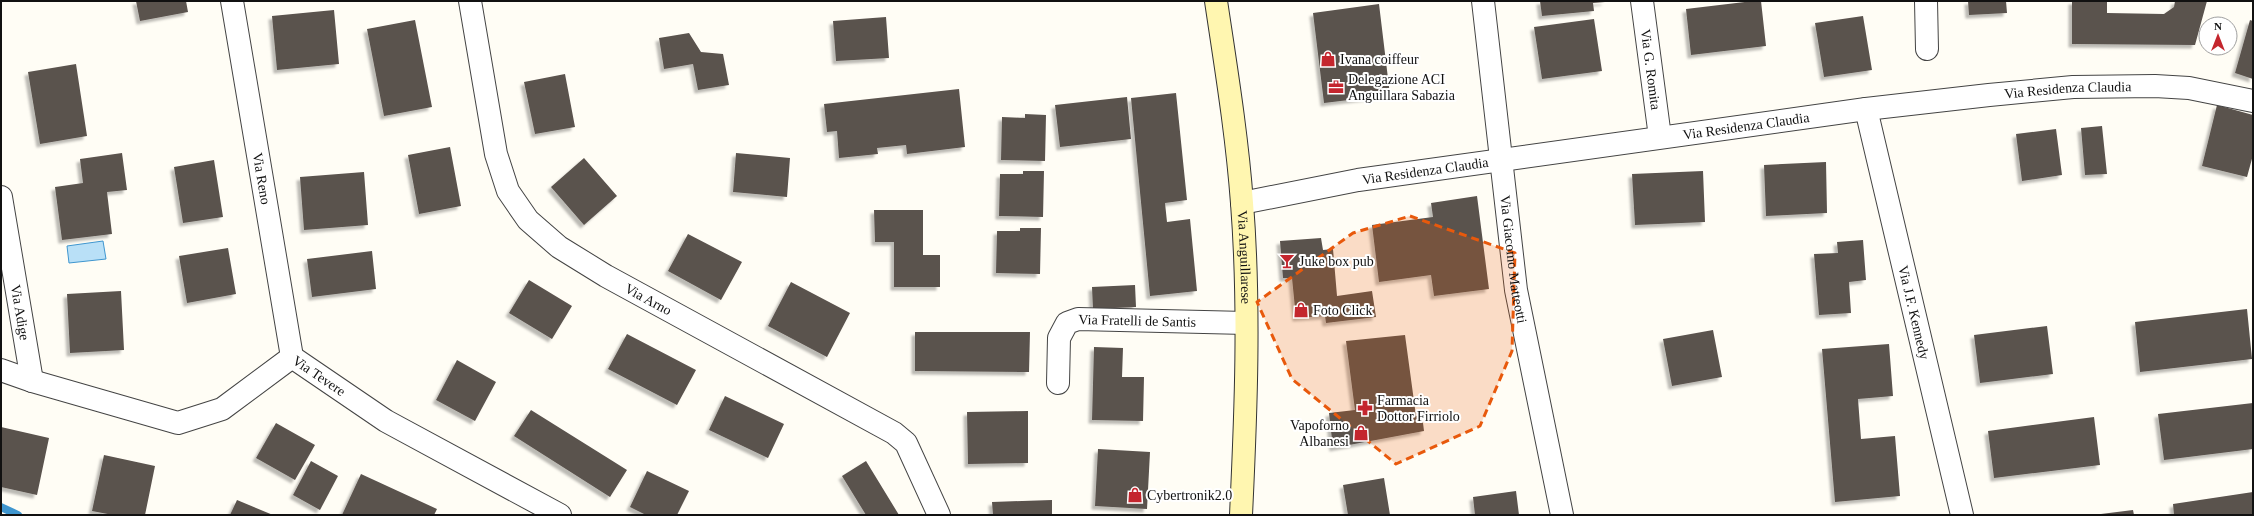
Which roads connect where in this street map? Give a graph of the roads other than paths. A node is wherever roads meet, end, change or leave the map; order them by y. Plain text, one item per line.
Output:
1 (232, 1) edge
2 (470, 1) edge
3 (1216, 1) edge
4 (1483, 1) edge
5 (1642, 1) edge
6 (1926, 1) edge
7 (1927, 49) dead end
8 (2253, 100) edge
9 (1866, 109) junction
10 (1660, 137) junction
11 (1502, 159) junction
12 (1, 196) edge
13 (1242, 203) junction
14 (1246, 322) junction
15 (292, 357) junction
16 (1, 370) edge
17 (32, 381) junction
18 (1058, 383) dead end
19 (560, 515) edge
20 (939, 515) edge
21 (1241, 515) edge
22 (1562, 515) edge
23 (1962, 515) edge

1 - 15 street, Via Reno
2 - 20 street, Via Arno
3 - 13 main road, Via Anguillarese
4 - 11 street, Via Giacomo Matteotti
5 - 10 street, Via G. Romita
6 - 7 street
8 - 9 street, Via Residenza Claudia
9 - 10 street, Via Residenza Claudia
9 - 23 street, Via J.F. Kennedy
10 - 11 street, Via Residenza Claudia
11 - 13 street, Via Residenza Claudia
11 - 22 street, Via Giacomo Matteotti
12 - 17 street, Via Adige
13 - 14 main road, Via Anguillarese
14 - 18 street, Via Fratelli de Santis
14 - 21 main road, Via Anguillarese
15 - 17 street, Via Tevere
15 - 19 street, Via Tevere
16 - 17 street, Via Tevere

